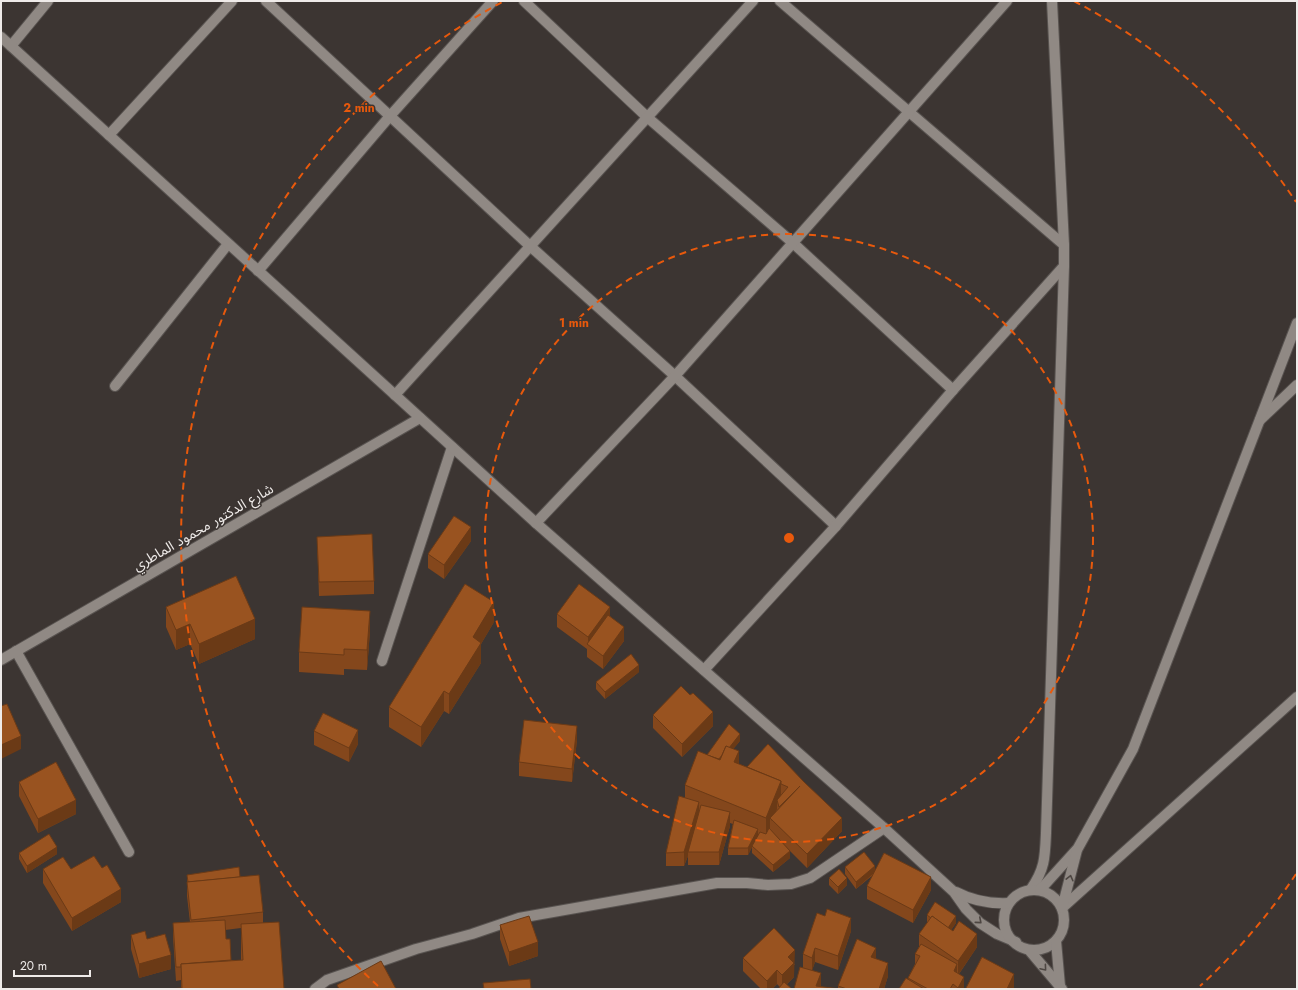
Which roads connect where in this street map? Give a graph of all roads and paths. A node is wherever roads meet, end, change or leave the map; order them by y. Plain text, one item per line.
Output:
1 (48, 1) edge
2 (232, 1) edge
3 (266, 1) edge
4 (493, 1) edge
5 (524, 1) edge
6 (753, 1) edge
7 (780, 1) edge
8 (1008, 1) edge
9 (1052, 1) edge
10 (1, 37) edge
11 (11, 46) junction
12 (910, 112) junction
13 (390, 116) junction
14 (646, 117) junction
15 (109, 135) junction
16 (228, 244) junction
17 (793, 244) junction
18 (1064, 245) junction
19 (530, 246) junction
20 (1064, 266) junction
21 (258, 271) junction
22 (1297, 323) edge
23 (675, 376) junction
24 (1297, 385) edge
25 (115, 386) dead end
26 (953, 390) junction
27 (395, 395) junction
28 (420, 418) junction
29 (1260, 420) junction
30 (452, 447) junction
31 (536, 523) junction
32 (836, 526) junction
33 (16, 651) junction
34 (1, 660) edge
35 (382, 661) dead end
36 (704, 670) junction
37 (1297, 696) edge
38 (884, 828) junction
39 (1078, 848) junction
40 (129, 852) dead end
41 (1035, 890) junction
42 (954, 892) junction
43 (1009, 903) junction
44 (1062, 908) junction
45 (1056, 941) junction
46 (1016, 942) junction
47 (1029, 950) junction
48 (1061, 987) edge
49 (316, 989) edge

1 - 11 street
2 - 15 street
3 - 13 street
4 - 13 street
5 - 14 street
6 - 14 street
7 - 12 street
8 - 12 street
9 - 18 street
10 - 11 street
11 - 15 street
12 - 17 street
12 - 18 street
13 - 19 street
13 - 21 street
14 - 17 street
14 - 19 street
15 - 16 street
16 - 21 street
16 - 25 street
17 - 23 street
17 - 26 street
18 - 20 street
19 - 23 street
19 - 27 street
20 - 26 street
20 - 41 street
21 - 27 street
22 - 29 street
23 - 31 street
23 - 32 street
24 - 29 street
26 - 32 street
27 - 28 street
28 - 30 street
28 - 33 street, شارع الدكتور محمود الماطري
29 - 39 street
30 - 31 street
30 - 35 street
31 - 36 street
32 - 36 street
33 - 34 street, شارع الدكتور محمود الماطري
33 - 40 street
36 - 38 street
37 - 44 street
38 - 42 street
38 - 49 street
39 - 41 street
44 -> 39 street
41 - 43 street
41 - 44 street
42 - 43 street
42 -> 46 street
43 - 46 street
44 - 45 street
45 - 47 street
45 - 48 street
46 - 47 street
47 -> 48 street

